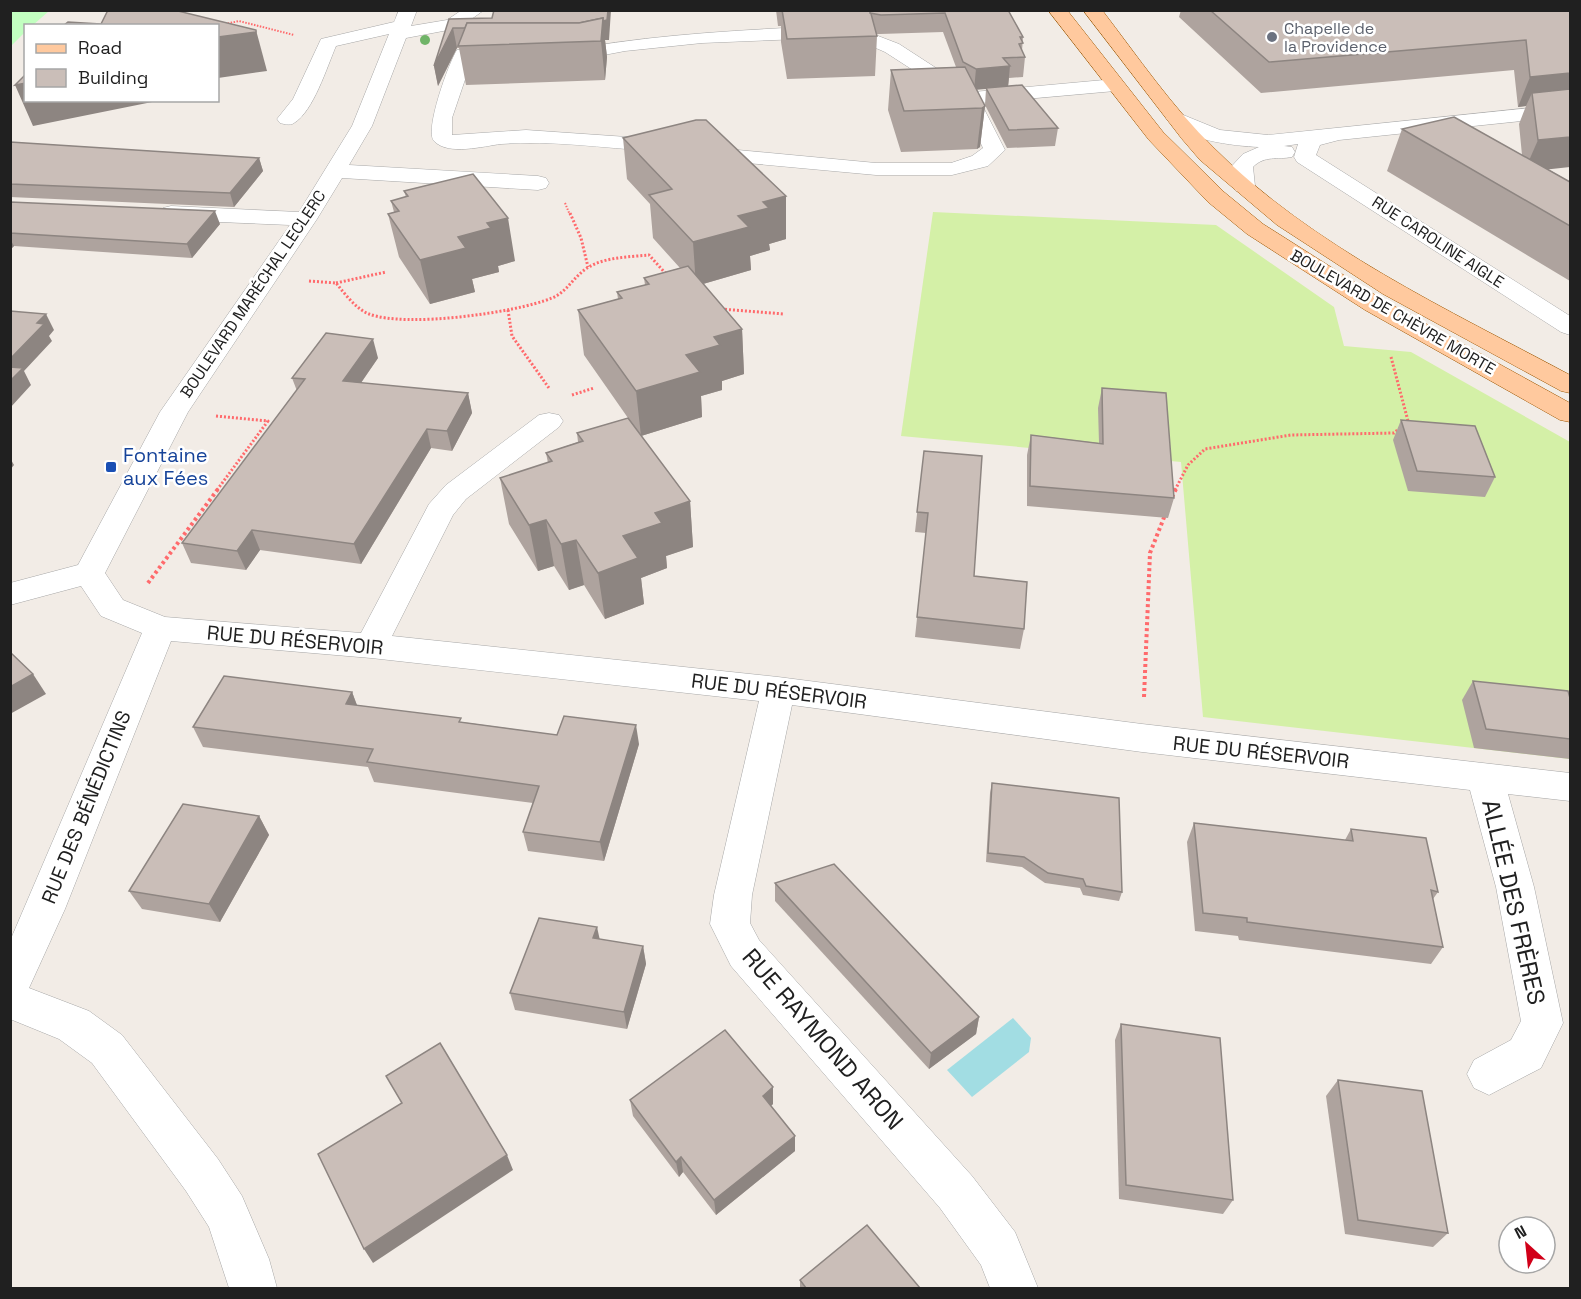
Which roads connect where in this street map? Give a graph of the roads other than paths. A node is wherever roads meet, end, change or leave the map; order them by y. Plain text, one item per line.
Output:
1 (475, 10) edge
2 (1057, 10) edge
3 (1092, 10) edge
4 (403, 23) edge
5 (524, 53) edge
6 (547, 53) edge
7 (1115, 85) junction
8 (969, 98) junction
9 (1570, 110) edge
10 (1176, 118) junction
11 (287, 119) dead end
12 (1335, 135) junction
13 (1305, 157) junction
14 (335, 171) junction
15 (538, 183) road end
16 (1244, 186) junction
17 (144, 212) edge
18 (306, 219) junction
19 (1570, 327) edge
20 (1570, 385) edge
21 (1570, 414) edge
22 (549, 421) road end
23 (89, 573) junction
24 (10, 594) edge
25 (161, 628) junction
26 (371, 646) junction
27 (778, 690) junction
28 (1485, 777) junction
29 (1570, 787) edge
30 (10, 986) edge
31 (10, 1000) edge
32 (1489, 1074) dead end
33 (253, 1288) edge
34 (1014, 1288) edge

1 - 4 street
2 - 7 main road, BOULEVARD DE CHÈVRE MORTE
3 - 10 main road, BOULEVARD DE CHÈVRE MORTE
4 - 11 street
4 - 14 street, BOULEVARD MARÉCHAL LECLERC
5 - 8 street
6 - 8 street
7 - 8 street
7 - 21 main road, BOULEVARD DE CHÈVRE MORTE
9 - 12 street
10 - 12 street
10 - 16 main road, BOULEVARD DE CHÈVRE MORTE
12 - 13 street
13 - 16 street, RUE CAROLINE AIGLE
13 - 19 street, RUE CAROLINE AIGLE
14 - 15 street
14 - 18 street, BOULEVARD MARÉCHAL LECLERC
16 - 20 main road, BOULEVARD DE CHÈVRE MORTE
17 - 18 street
18 - 23 street, BOULEVARD MARÉCHAL LECLERC
22 - 26 street
23 - 24 street
23 - 25 street, RUE DU RÉSERVOIR
25 - 26 street, RUE DU RÉSERVOIR
25 - 30 street, RUE DES BÉNÉDICTINS
26 - 27 street, RUE DU RÉSERVOIR
27 - 28 street, RUE DU RÉSERVOIR
27 - 34 street, RUE RAYMOND ARON
28 - 29 street, RUE DU RÉSERVOIR
28 - 32 street, ALLÉE DES FRÈRES
31 - 33 street

